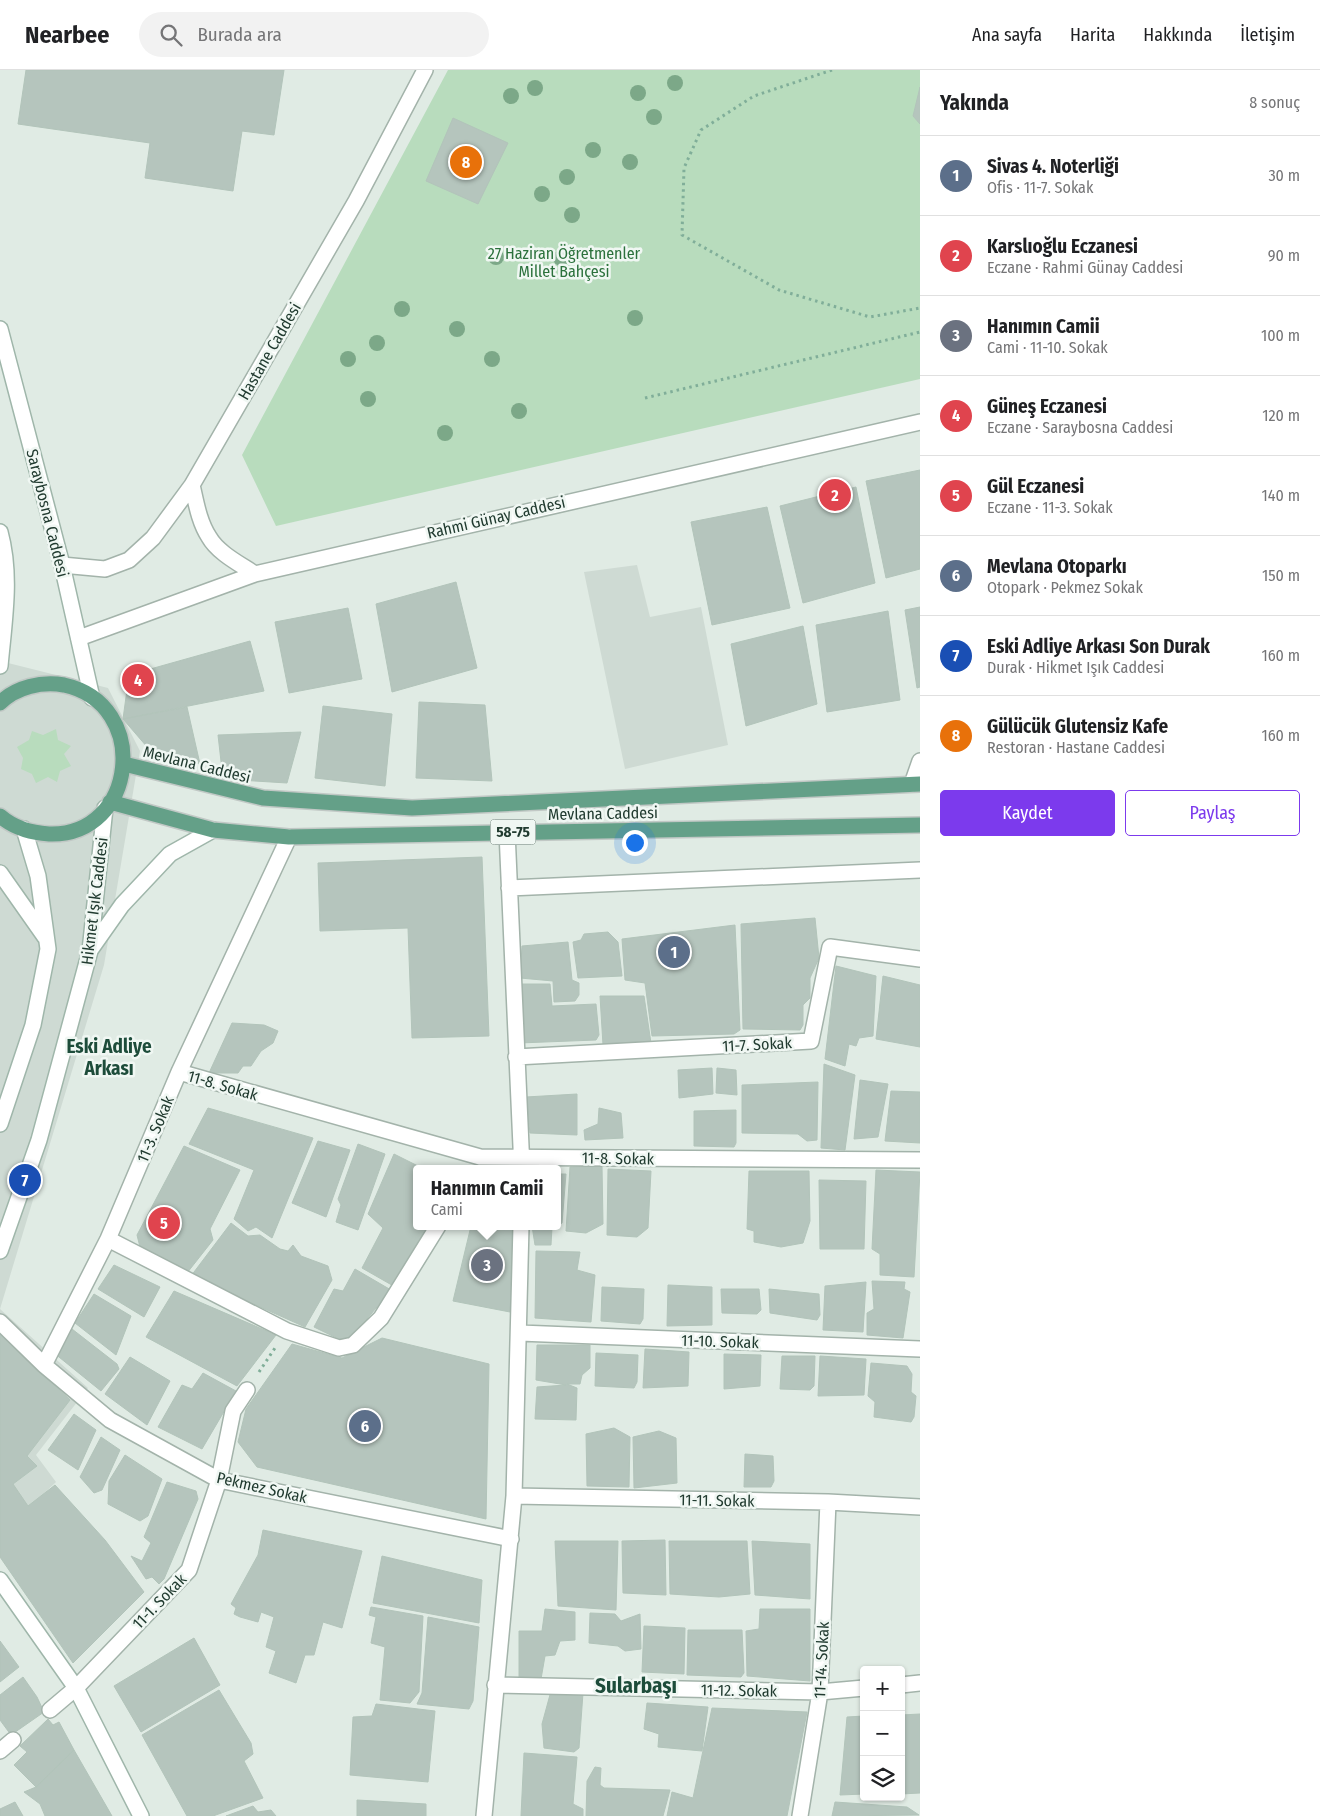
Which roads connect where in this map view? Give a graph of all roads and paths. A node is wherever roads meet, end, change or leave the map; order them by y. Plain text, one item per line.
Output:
1 (425, 70) edge
2 (832, 70) edge
3 (920, 308) edge
4 (0, 328) edge
5 (920, 332) edge
6 (645, 398) dead end
7 (920, 422) edge
8 (192, 485) junction
9 (0, 532) edge
10 (62, 565) junction
11 (255, 574) junction
12 (79, 638) junction
13 (0, 666) edge
14 (92, 698) junction
15 (0, 703) edge
16 (920, 760) edge
17 (124, 764) junction
18 (916, 784) edge
19 (108, 805) junction
20 (0, 816) edge
21 (920, 825) edge
22 (24, 830) junction
23 (213, 830) junction
24 (507, 832) junction
25 (289, 837) junction
26 (920, 870) edge
27 (0, 873) edge
28 (509, 888) junction
29 (46, 939) junction
30 (90, 951) junction
31 (920, 959) edge
32 (516, 1057) junction
33 (179, 1072) junction
34 (0, 1124) edge
35 (920, 1160) edge
36 (477, 1163) edge
37 (522, 1163) edge
38 (436, 1230) edge
39 (521, 1230) edge
40 (108, 1239) junction
41 (0, 1251) edge
42 (0, 1322) edge
43 (287, 1331) junction
44 (520, 1333) junction
45 (920, 1349) edge
46 (44, 1365) junction
47 (247, 1390) joint
48 (219, 1480) junction
49 (514, 1496) junction
50 (828, 1502) junction
51 (920, 1507) edge
52 (511, 1539) junction
53 (0, 1580) edge
54 (920, 1683) edge
55 (495, 1685) junction
56 (905, 1685) edge
57 (76, 1688) junction
58 (860, 1688) edge
59 (820, 1692) junction
60 (50, 1710) dead end
61 (13, 1740) dead end
62 (0, 1751) edge
63 (141, 1816) edge
64 (484, 1816) edge
65 (800, 1816) edge

1 - 8 street, Hastane Caddesi
2 - 3 path
4 - 10 street, Saraybosna Caddesi
5 - 6 path
7 - 11 street, Rahmi Günay Caddesi
8 - 10 street, Hastane Caddesi
8 - 11 street
9 - 13 street
10 - 12 street, Saraybosna Caddesi
11 - 12 street, Rahmi Günay Caddesi
12 - 14 street, Saraybosna Caddesi
14 - 15 main road
14 - 17 main road
16 - 18 street
17 - 18 main road, Mevlana Caddesi / 58-75
17 - 19 main road
19 - 22 main road
19 - 23 main road, Mevlana Caddesi / 58-75
19 - 30 street, Hikmet Işık Caddesi
20 - 22 main road
21 - 24 main road, Mevlana Caddesi / 58-75
22 - 29 street
23 - 25 main road, Mevlana Caddesi / 58-75
23 - 30 street
24 - 25 main road, Mevlana Caddesi / 58-75
24 - 28 street
25 - 33 street, 11-3. Sokak
26 - 28 street
27 - 29 street
28 - 32 street
29 - 34 street
30 - 41 street, Hikmet Işık Caddesi
31 - 32 street, 11-7. Sokak
32 - 37 street
33 - 36 street, 11-8. Sokak
33 - 40 street, 11-3. Sokak
35 - 37 street, 11-8. Sokak
36 - 37 street, 11-8. Sokak
38 - 43 street
39 - 44 street
40 - 43 street
40 - 46 street, 11-3. Sokak
42 - 46 street, Pekmez Sokak
43 - 47 path
44 - 45 street, 11-10. Sokak
44 - 49 street
46 - 48 street, Pekmez Sokak
47 - 48 street, 11-1. Sokak
48 - 52 street, Pekmez Sokak
48 - 57 street, 11-1. Sokak
49 - 50 street, 11-11. Sokak
49 - 52 street
50 - 51 street, 11-11. Sokak
50 - 59 street, 11-14. Sokak
52 - 55 street
53 - 57 street
54 - 56 street
55 - 59 street, 11-12. Sokak
55 - 64 street
57 - 60 street, 11-1. Sokak
57 - 63 street
58 - 59 street, 11-12. Sokak
59 - 65 street, 11-14. Sokak
61 - 62 street

